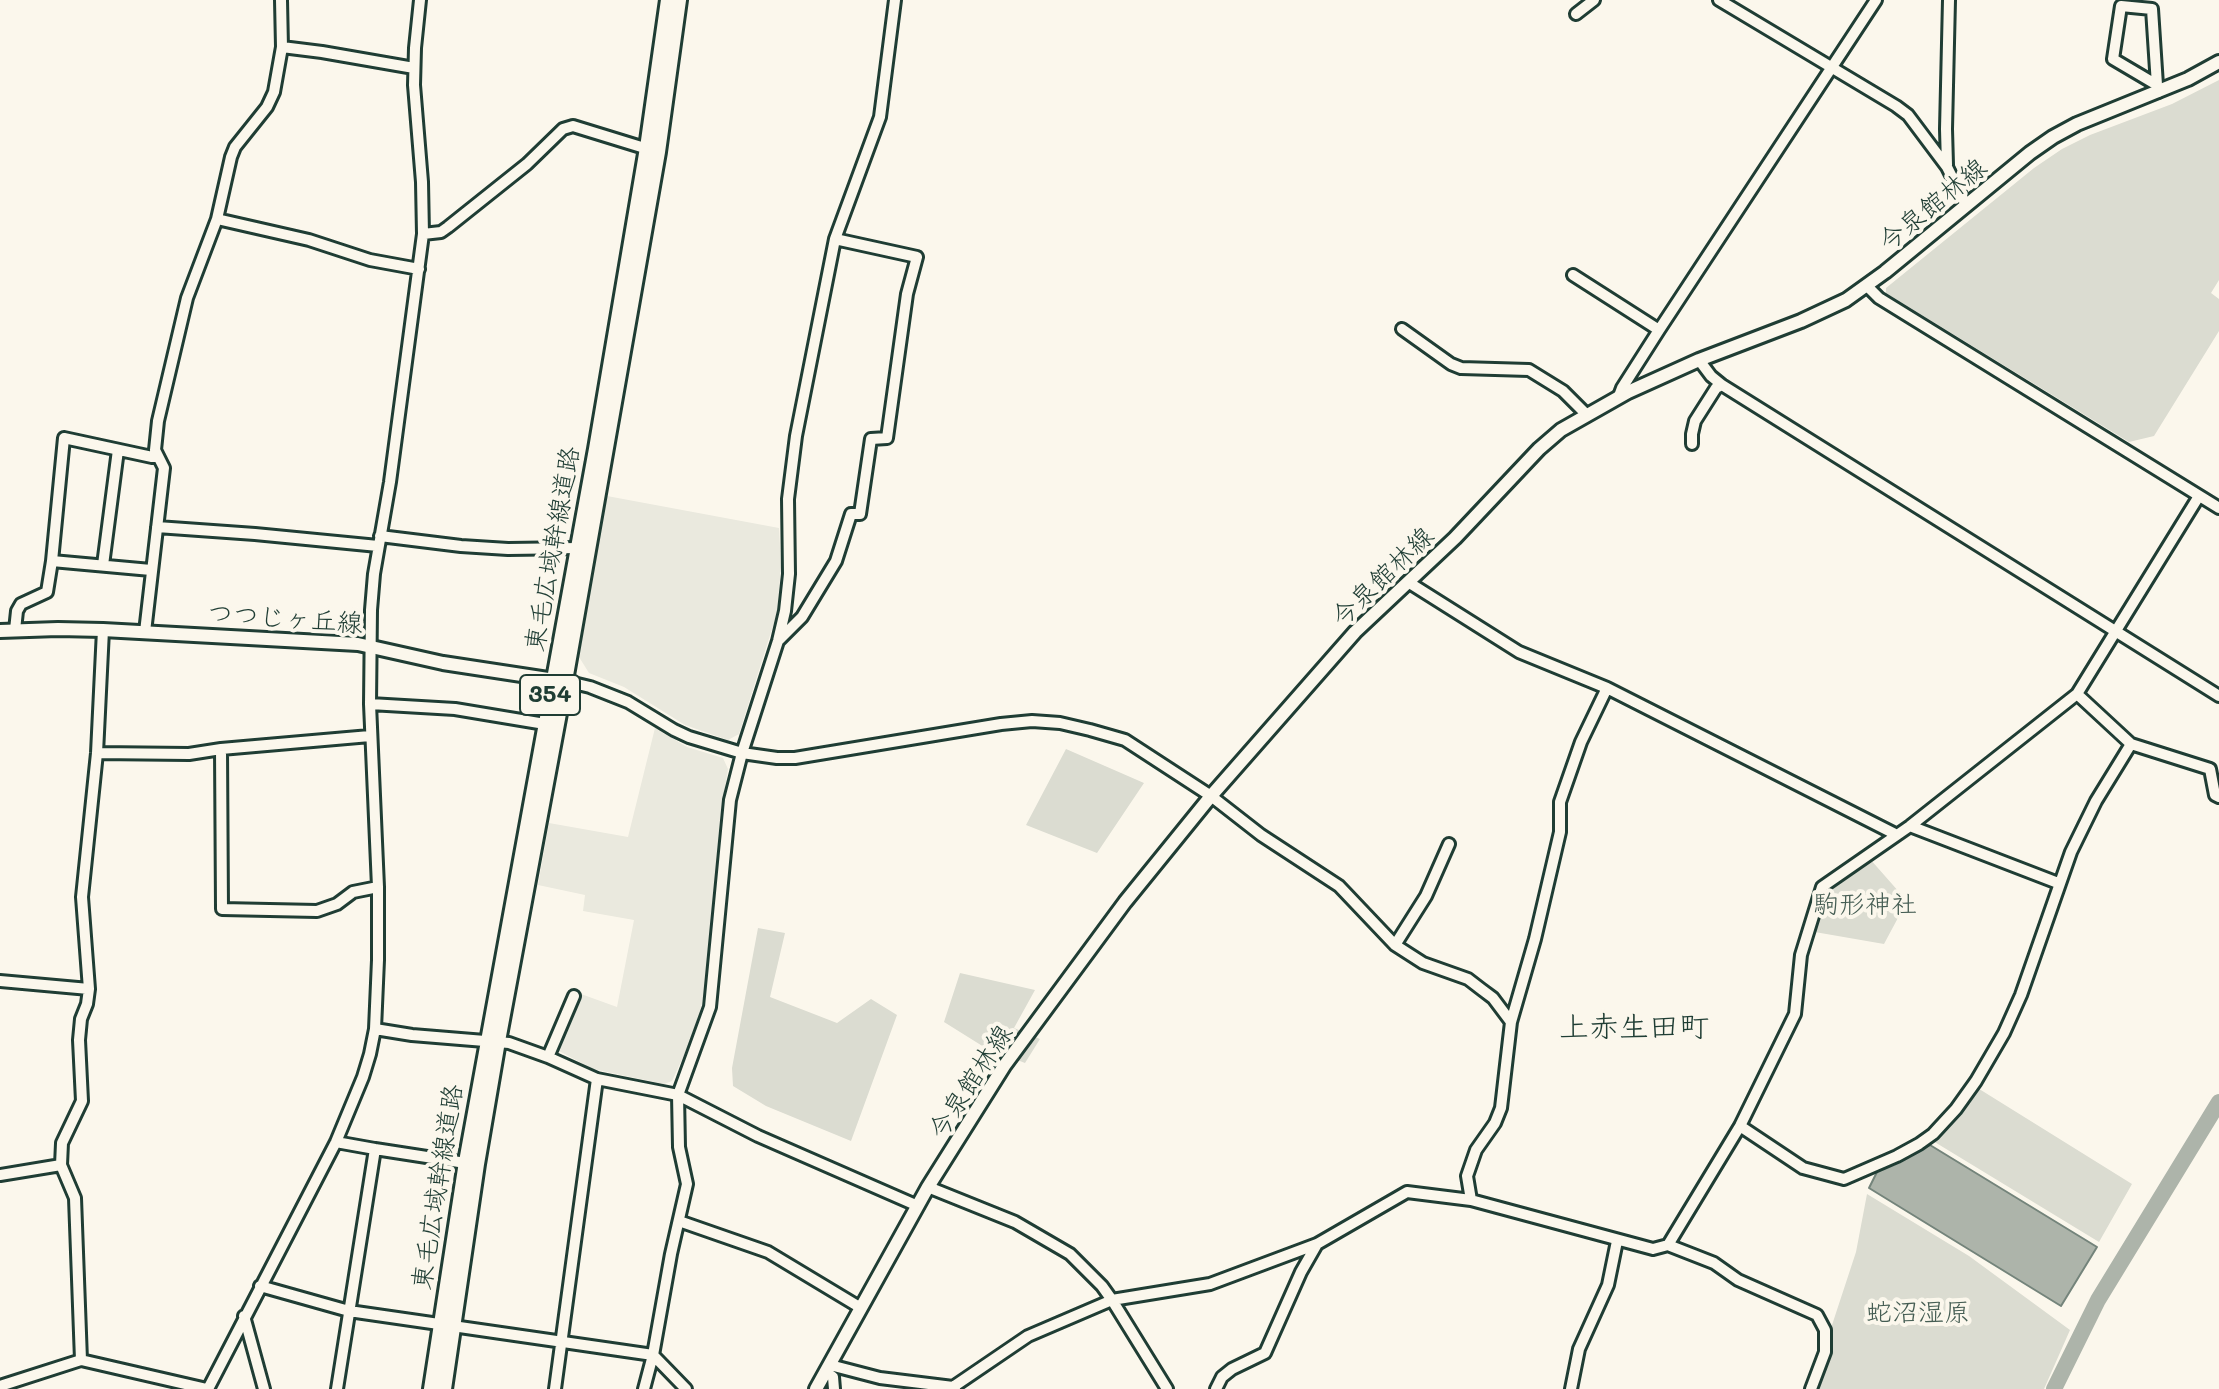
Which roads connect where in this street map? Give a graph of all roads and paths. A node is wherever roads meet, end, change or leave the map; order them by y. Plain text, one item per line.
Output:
1 (281, 0) edge
2 (420, 0) edge
3 (668, 0) edge
4 (679, 0) edge
5 (895, 0) edge
6 (1594, 0) edge
7 (1719, 0) edge
8 (1876, 0) edge
9 (1949, 0) edge
10 (1576, 14) dead end
11 (282, 47) junction
12 (2219, 62) edge
13 (1830, 67) junction
14 (414, 68) junction
15 (2157, 88) junction
16 (653, 150) junction
17 (1947, 167) junction
18 (1966, 205) junction
19 (217, 219) junction
20 (423, 234) junction
21 (835, 239) junction
22 (419, 269) junction
23 (1573, 275) dead end
24 (1867, 286) junction
25 (1402, 329) dead end
26 (1659, 330) junction
27 (1699, 360) junction
28 (1722, 385) junction
29 (1619, 396) junction
30 (1586, 414) junction
31 (1692, 444) dead end
32 (118, 450) junction
33 (157, 457) junction
34 (2199, 496) junction
35 (2219, 508) edge
36 (157, 527) junction
37 (379, 541) junction
38 (578, 548) junction
39 (52, 561) junction
40 (103, 565) junction
41 (151, 570) junction
42 (1408, 582) junction
43 (15, 630) junction
44 (103, 630) junction
45 (0, 631) edge
46 (2115, 631) junction
47 (145, 632) junction
48 (778, 641) junction
49 (370, 645) junction
50 (559, 680) junction
51 (1607, 688) junction
52 (2077, 694) junction
53 (2219, 696) edge
54 (370, 704) junction
55 (545, 724) junction
56 (370, 736) junction
57 (2131, 744) junction
58 (221, 749) junction
59 (97, 753) junction
60 (742, 753) junction
61 (1211, 796) junction
62 (2219, 797) edge
63 (1910, 826) junction
64 (1897, 835) junction
65 (1449, 844) dead end
66 (2058, 883) junction
67 (378, 887) junction
68 (1395, 945) junction
69 (0, 981) edge
70 (89, 989) junction
71 (574, 996) dead end
72 (1511, 1022) junction
73 (375, 1029) junction
74 (493, 1042) junction
75 (548, 1057) junction
76 (597, 1079) junction
77 (678, 1095) junction
78 (1740, 1126) junction
79 (336, 1142) junction
80 (375, 1149) junction
81 (471, 1163) junction
82 (61, 1165) junction
83 (0, 1175) edge
84 (928, 1187) junction
85 (1471, 1200) junction
86 (918, 1206) junction
87 (679, 1221) junction
88 (1617, 1241) junction
89 (1317, 1244) junction
90 (1668, 1245) junction
91 (260, 1286) junction
92 (1112, 1300) junction
93 (861, 1308) junction
94 (349, 1311) junction
95 (244, 1316) junction
96 (447, 1325) junction
97 (562, 1341) junction
98 (653, 1355) junction
99 (81, 1360) junction
100 (828, 1369) junction
101 (878, 1384) edge
102 (0, 1386) edge
103 (954, 1388) edge
104 (207, 1389) edge
105 (264, 1389) edge
106 (337, 1389) edge
107 (431, 1389) edge
108 (444, 1389) edge
109 (555, 1389) edge
110 (644, 1389) edge
111 (686, 1389) edge
112 (816, 1389) edge
113 (834, 1389) edge
114 (1167, 1389) edge
115 (1216, 1389) edge
116 (1571, 1389) edge
117 (1811, 1389) edge

1 - 11 street
2 - 14 street
3 - 16 highway, 東毛広域幹線道路 / 354
4 - 16 highway, 東毛広域幹線道路 / 354
5 - 21 street
6 - 10 street
7 - 13 street
8 - 13 street
9 - 17 street
11 - 14 street
11 - 19 street
12 - 15 main road, 今泉館林線
13 - 17 street
13 - 26 street
14 - 20 street
15 - 15 street
15 - 18 main road, 今泉館林線
16 - 20 street
16 - 38 highway, 東毛広域幹線道路 / 354
16 - 50 highway, 東毛広域幹線道路 / 354
17 - 18 street
18 - 24 main road, 今泉館林線
19 - 22 street
19 - 33 street
20 - 22 street
21 - 48 street
21 - 48 street
22 - 37 street
23 - 26 street
24 - 27 main road, 今泉館林線
24 - 34 street
25 - 30 street
26 - 29 street
27 - 28 street
27 - 29 main road, 今泉館林線
28 - 31 street
28 - 46 street
29 - 30 main road, 今泉館林線
30 - 42 main road, 今泉館林線
32 - 33 street
32 - 39 street
32 - 40 street
33 - 36 street
34 - 35 street
34 - 46 street
36 - 37 street
36 - 41 street
37 - 38 street
37 - 49 street
38 - 50 highway, 東毛広域幹線道路 / 354
39 - 40 street
39 - 43 street
40 - 41 street
41 - 47 street
42 - 51 street
42 - 61 main road, 今泉館林線
43 - 44 main road, つつじヶ丘線
43 - 45 main road, つつじヶ丘線
44 - 47 main road, つつじヶ丘線
44 - 59 street
46 - 52 street
46 - 53 street
47 - 49 main road, つつじヶ丘線
48 - 60 street
49 - 50 main road, つつじヶ丘線
49 - 54 street
50 - 55 highway, 東毛広域幹線道路 / 354
50 - 60 street
50 - 74 highway, 東毛広域幹線道路 / 354
51 - 64 street
51 - 72 street
52 - 57 street
52 - 63 street
54 - 55 street
54 - 56 street
55 - 74 highway, 東毛広域幹線道路 / 354
56 - 58 street
56 - 67 street
57 - 62 street
57 - 66 street
58 - 59 street
58 - 67 street
59 - 70 street
60 - 61 street
60 - 77 street
61 - 68 street
61 - 84 main road, 今泉館林線
63 - 64 street
63 - 66 street
64 - 78 street
65 - 68 street
66 - 78 street
67 - 73 street
68 - 72 street
69 - 70 street
70 - 82 street
71 - 75 street
72 - 85 street
73 - 74 street
73 - 79 street
74 - 75 street
74 - 81 highway, 東毛広域幹線道路 / 354
75 - 76 street
76 - 77 street
76 - 97 street
77 - 86 street
77 - 87 street
78 - 90 street
79 - 80 street
79 - 91 street
80 - 81 street
80 - 94 street
81 - 96 highway, 東毛広域幹線道路 / 354
82 - 83 street
82 - 99 street
84 - 86 main road, 今泉館林線
84 - 92 street
85 - 88 street
85 - 89 street
86 - 93 main road, 今泉館林線
87 - 93 street
87 - 98 street
88 - 90 street
88 - 116 street
89 - 92 street
89 - 115 street
90 - 117 street
91 - 94 street
91 - 95 street
92 - 103 street
92 - 114 street
93 - 100 main road, 今泉館林線
94 - 96 street
94 - 106 street
95 - 104 street
95 - 105 street
96 - 97 street
96 - 107 highway, 東毛広域幹線道路 / 354
96 - 108 highway, 東毛広域幹線道路 / 354
97 - 98 street
97 - 109 street
98 - 110 street
98 - 111 street
99 - 102 street
99 - 104 street
100 - 101 street
100 - 112 main road, 今泉館林線
100 - 113 street
101 - 103 street

